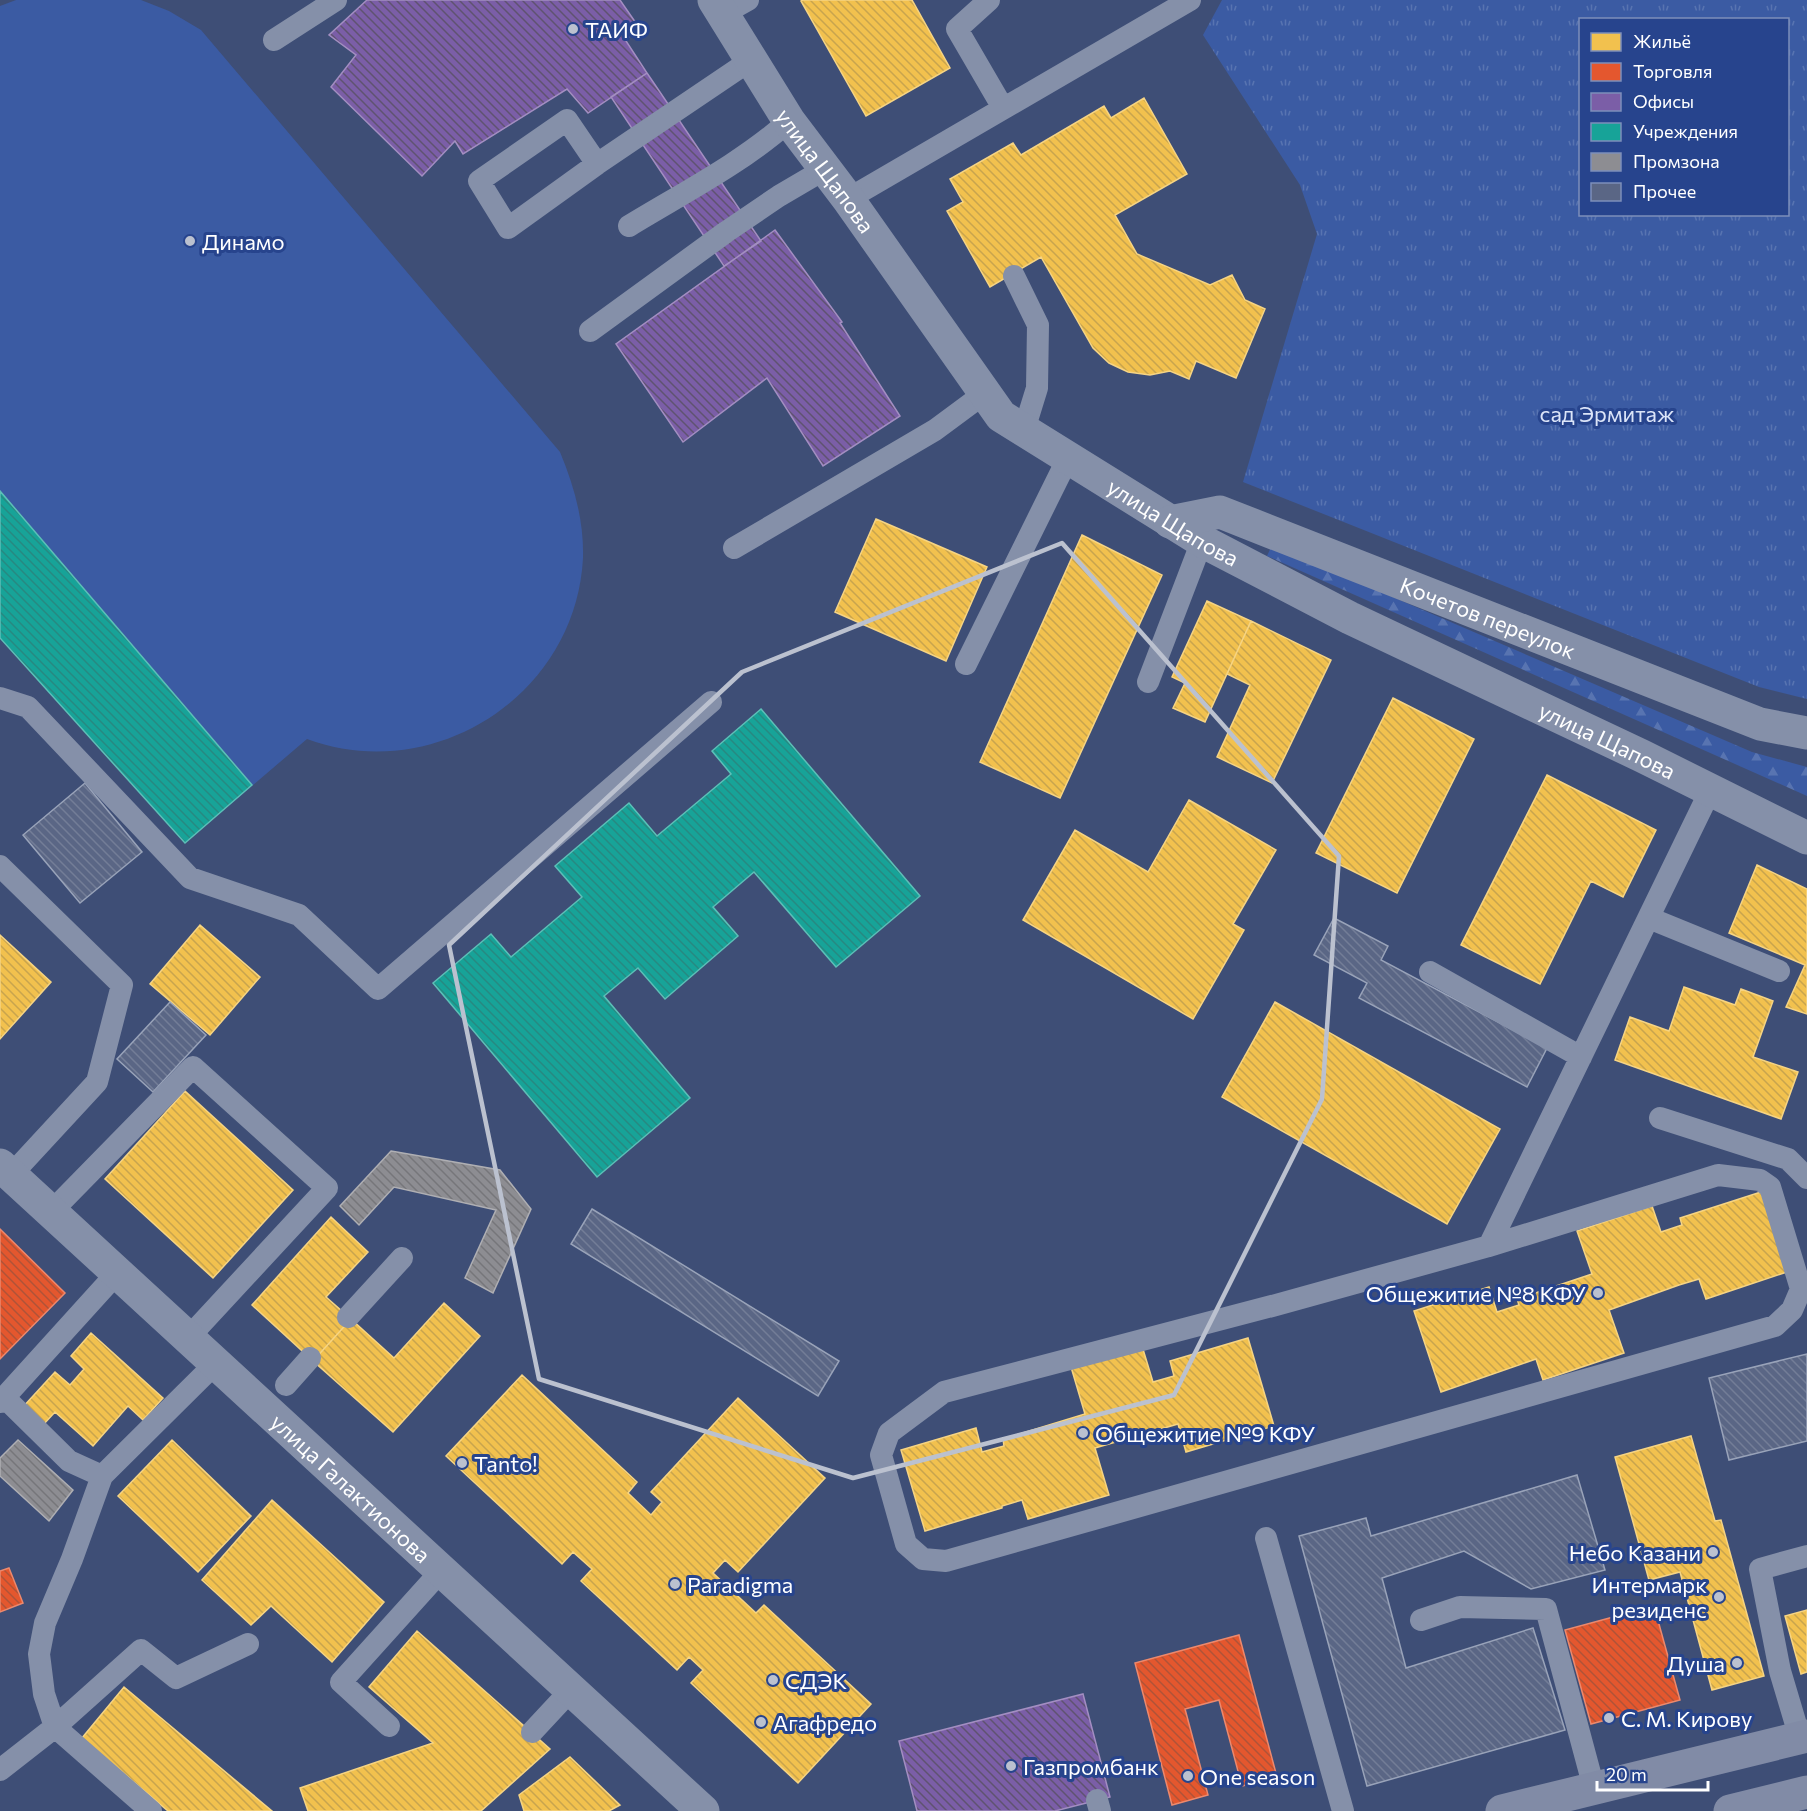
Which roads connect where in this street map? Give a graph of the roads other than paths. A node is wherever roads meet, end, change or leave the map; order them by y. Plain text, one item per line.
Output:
1 (336, 0) edge
2 (989, 0) edge
3 (1190, 0) edge
4 (728, 5) edge
5 (274, 39) dead end
6 (751, 60) junction
7 (1003, 108) junction
8 (789, 121) junction
9 (597, 164) junction
10 (825, 169) junction
11 (848, 199) junction
12 (629, 226) dead end
13 (1014, 276) dead end
14 (590, 331) dead end
15 (986, 393) junction
16 (1024, 430) junction
17 (1068, 458) junction
18 (1170, 522) junction
19 (1202, 541) junction
20 (734, 548) dead end
21 (966, 664) dead end
22 (1148, 682) dead end
23 (0, 698) edge
24 (711, 702) dead end
25 (1807, 733) edge
26 (1710, 791) junction
27 (1807, 838) edge
28 (0, 866) edge
29 (1649, 918) junction
30 (1779, 971) dead end
31 (1430, 972) dead end
32 (1581, 1057) junction
33 (1660, 1118) dead end
34 (5, 1170) edge
35 (1807, 1178) edge
36 (51, 1212) junction
37 (1489, 1246) junction
38 (402, 1258) dead end
39 (117, 1273) junction
40 (348, 1317) dead end
41 (188, 1338) junction
42 (310, 1358) dead end
43 (216, 1363) junction
44 (286, 1385) dead end
45 (2, 1399) edge
46 (102, 1476) junction
47 (1266, 1538) dead end
48 (1807, 1556) edge
49 (442, 1570) junction
50 (1421, 1620) dead end
51 (248, 1644) dead end
52 (572, 1689) junction
53 (389, 1726) dead end
54 (55, 1727) junction
55 (532, 1732) dead end
56 (1804, 1737) edge
57 (0, 1770) edge
58 (1594, 1788) junction
59 (1807, 1792) edge
60 (151, 1811) edge
61 (703, 1811) edge
62 (1344, 1811) edge
63 (1502, 1811) edge
64 (1730, 1811) edge

1 - 5 lane
2 - 7 lane
3 - 7 lane
4 - 6 street, улица Щапова
6 - 8 street, улица Щапова
6 - 9 lane
7 - 11 lane
8 - 10 street, улица Щапова
8 - 12 lane
9 - 9 lane
10 - 11 street, улица Щапова
10 - 14 lane
11 - 15 street, улица Щапова
13 - 16 lane
15 - 16 street, улица Щапова
15 - 20 lane
16 - 17 street, улица Щапова
17 - 18 street, улица Щапова
17 - 21 lane
18 - 19 street, улица Щапова
18 - 25 street, Кочетов переулок
19 - 22 lane
19 - 26 street, улица Щапова
23 - 24 lane
26 - 27 street, улица Щапова
26 - 29 lane
28 - 34 lane
29 - 30 lane
29 - 32 lane
31 - 32 lane
32 - 37 lane
33 - 35 lane
34 - 36 street, улица Галактионова
36 - 39 street, улица Галактионова
36 - 41 lane
37 - 37 lane
38 - 40 lane
39 - 41 street, улица Галактионова
39 - 45 lane
41 - 43 street, улица Галактионова
42 - 44 lane
43 - 46 lane
43 - 49 street, улица Галактионова
45 - 46 lane
46 - 54 lane
47 - 62 lane
48 - 56 lane
49 - 52 street, улица Галактионова
49 - 53 lane
50 - 58 lane
51 - 54 lane
52 - 55 lane
52 - 61 street, улица Галактионова
54 - 57 lane
54 - 60 lane
56 - 58 main road
58 - 63 main road
59 - 64 main road

